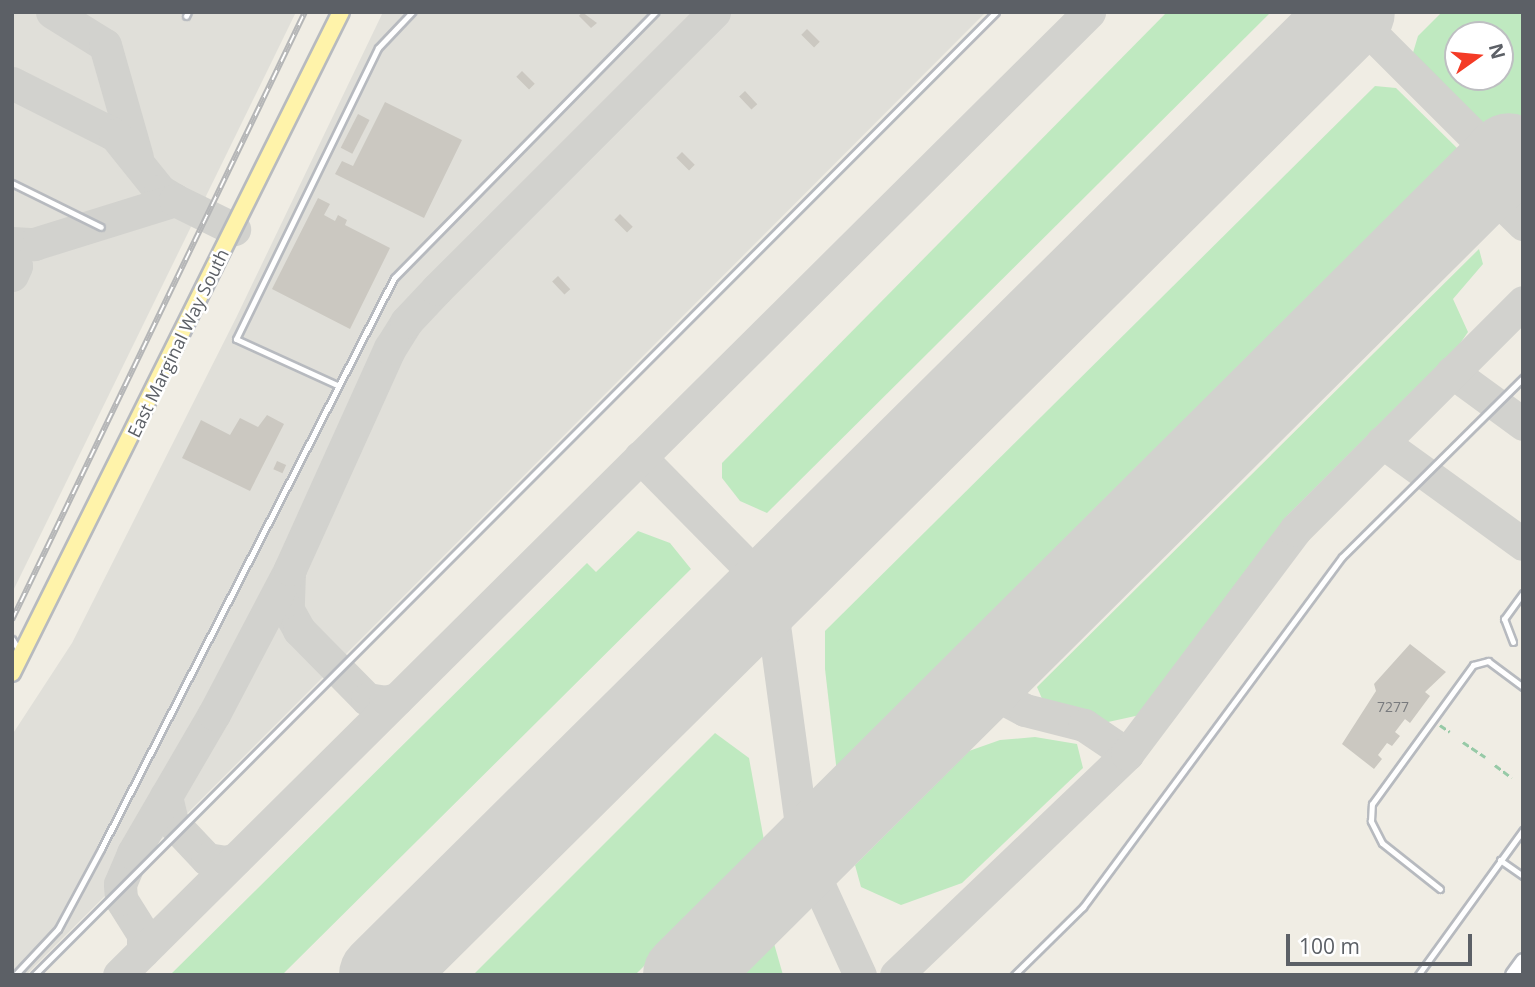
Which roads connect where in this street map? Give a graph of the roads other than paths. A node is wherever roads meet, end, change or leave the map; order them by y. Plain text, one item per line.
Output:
1 (341, 12) edge
2 (412, 12) edge
3 (655, 12) edge
4 (996, 12) edge
5 (12, 183) edge
6 (102, 227) dead end
7 (1523, 378) edge
8 (337, 385) junction
9 (1523, 593) edge
10 (12, 639) edge
11 (1513, 642) dead end
12 (17, 656) edge
13 (12, 673) edge
14 (1523, 687) edge
15 (1523, 830) edge
16 (1500, 860) junction
17 (1523, 876) edge
18 (1440, 890) dead end
19 (1523, 961) edge
20 (15, 975) edge
21 (34, 975) edge
22 (1014, 975) edge
23 (1418, 975) edge
24 (1513, 975) edge

1 - 12 main road, East Marginal Way South
2 - 8 lane
3 - 8 lane
4 - 21 lane
5 - 6 lane
7 - 22 lane
8 - 20 lane
9 - 11 lane
10 - 12 lane
12 - 13 main road, East Marginal Way South
14 - 18 lane
15 - 16 lane
16 - 17 lane
16 - 23 lane
19 - 24 main road

